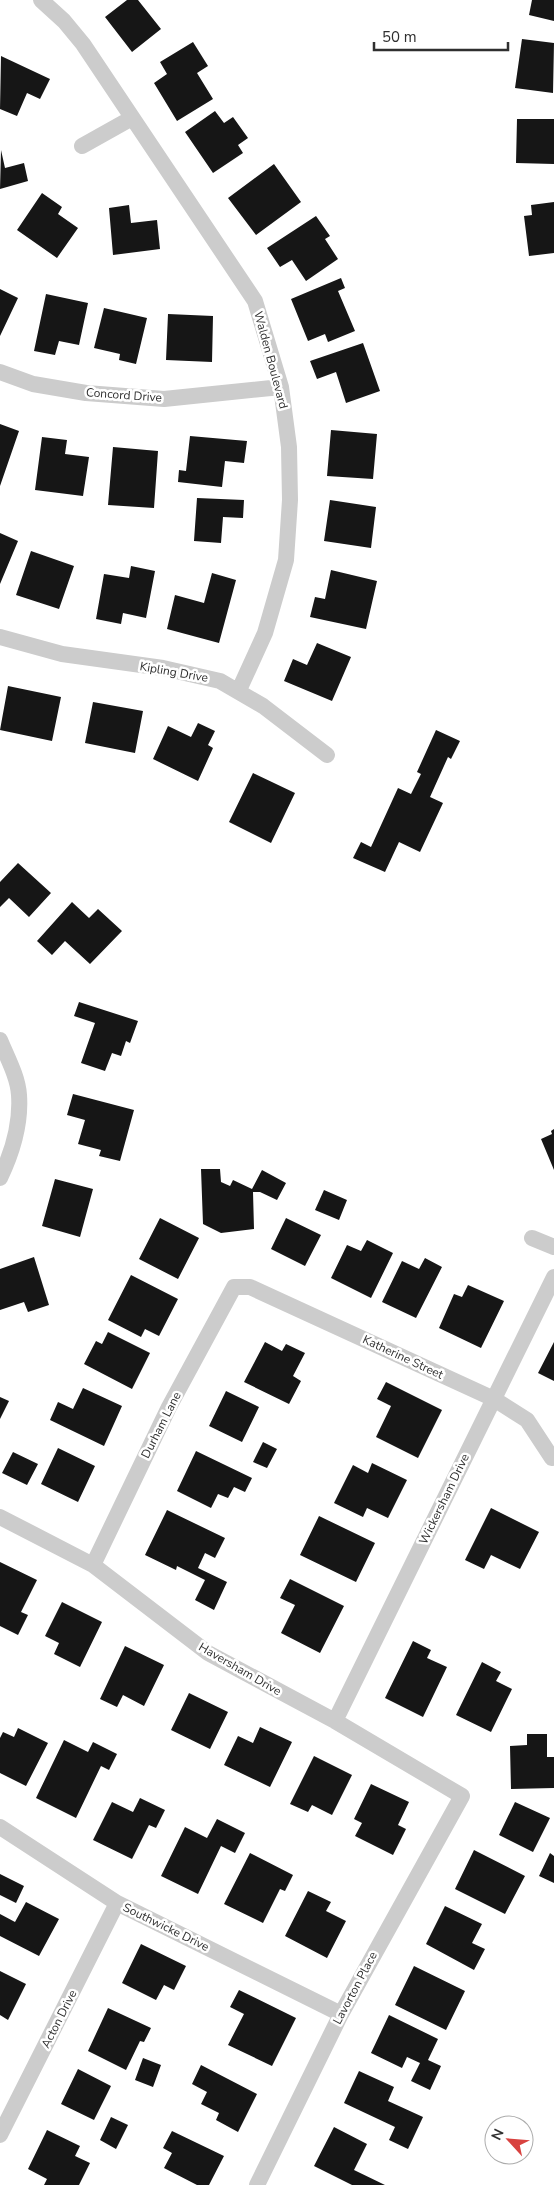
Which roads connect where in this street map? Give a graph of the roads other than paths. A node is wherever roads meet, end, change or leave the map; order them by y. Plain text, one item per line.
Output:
1 (41, 0) edge
2 (132, 118) junction
3 (82, 146) dead end
4 (0, 372) edge
5 (281, 387) junction
6 (0, 637) edge
7 (239, 690) junction
8 (327, 755) dead end
9 (0, 1040) edge
10 (0, 1178) edge
11 (532, 1238) dead end
12 (554, 1247) edge
13 (554, 1277) edge
14 (234, 1287) joint
15 (494, 1399) junction
16 (552, 1458) dead end
17 (0, 1517) edge
18 (93, 1565) junction
19 (334, 1721) junction
20 (462, 1796) joint
21 (0, 1827) edge
22 (117, 1903) junction
23 (341, 2014) junction
24 (0, 2135) edge
25 (257, 2185) edge

1 - 2 street, Walden Boulevard
2 - 3 street
2 - 5 street, Walden Boulevard
4 - 5 street, Concord Drive
5 - 7 street, Walden Boulevard
6 - 7 street, Kipling Drive
7 - 8 street, Kipling Drive
9 - 10 street
11 - 12 street
13 - 15 street, Wickersham Drive
14 - 15 street, Katherine Street
14 - 18 street, Durham Lane
15 - 16 street, Katherine Street
15 - 19 street, Wickersham Drive
17 - 18 street, Haversham Drive
18 - 19 street, Haversham Drive
19 - 20 street, Haversham Drive
20 - 23 street, Lavorton Place
21 - 22 street, Southwicke Drive
22 - 23 street, Southwicke Drive
22 - 24 street, Acton Drive
23 - 25 street, Lavorton Place

